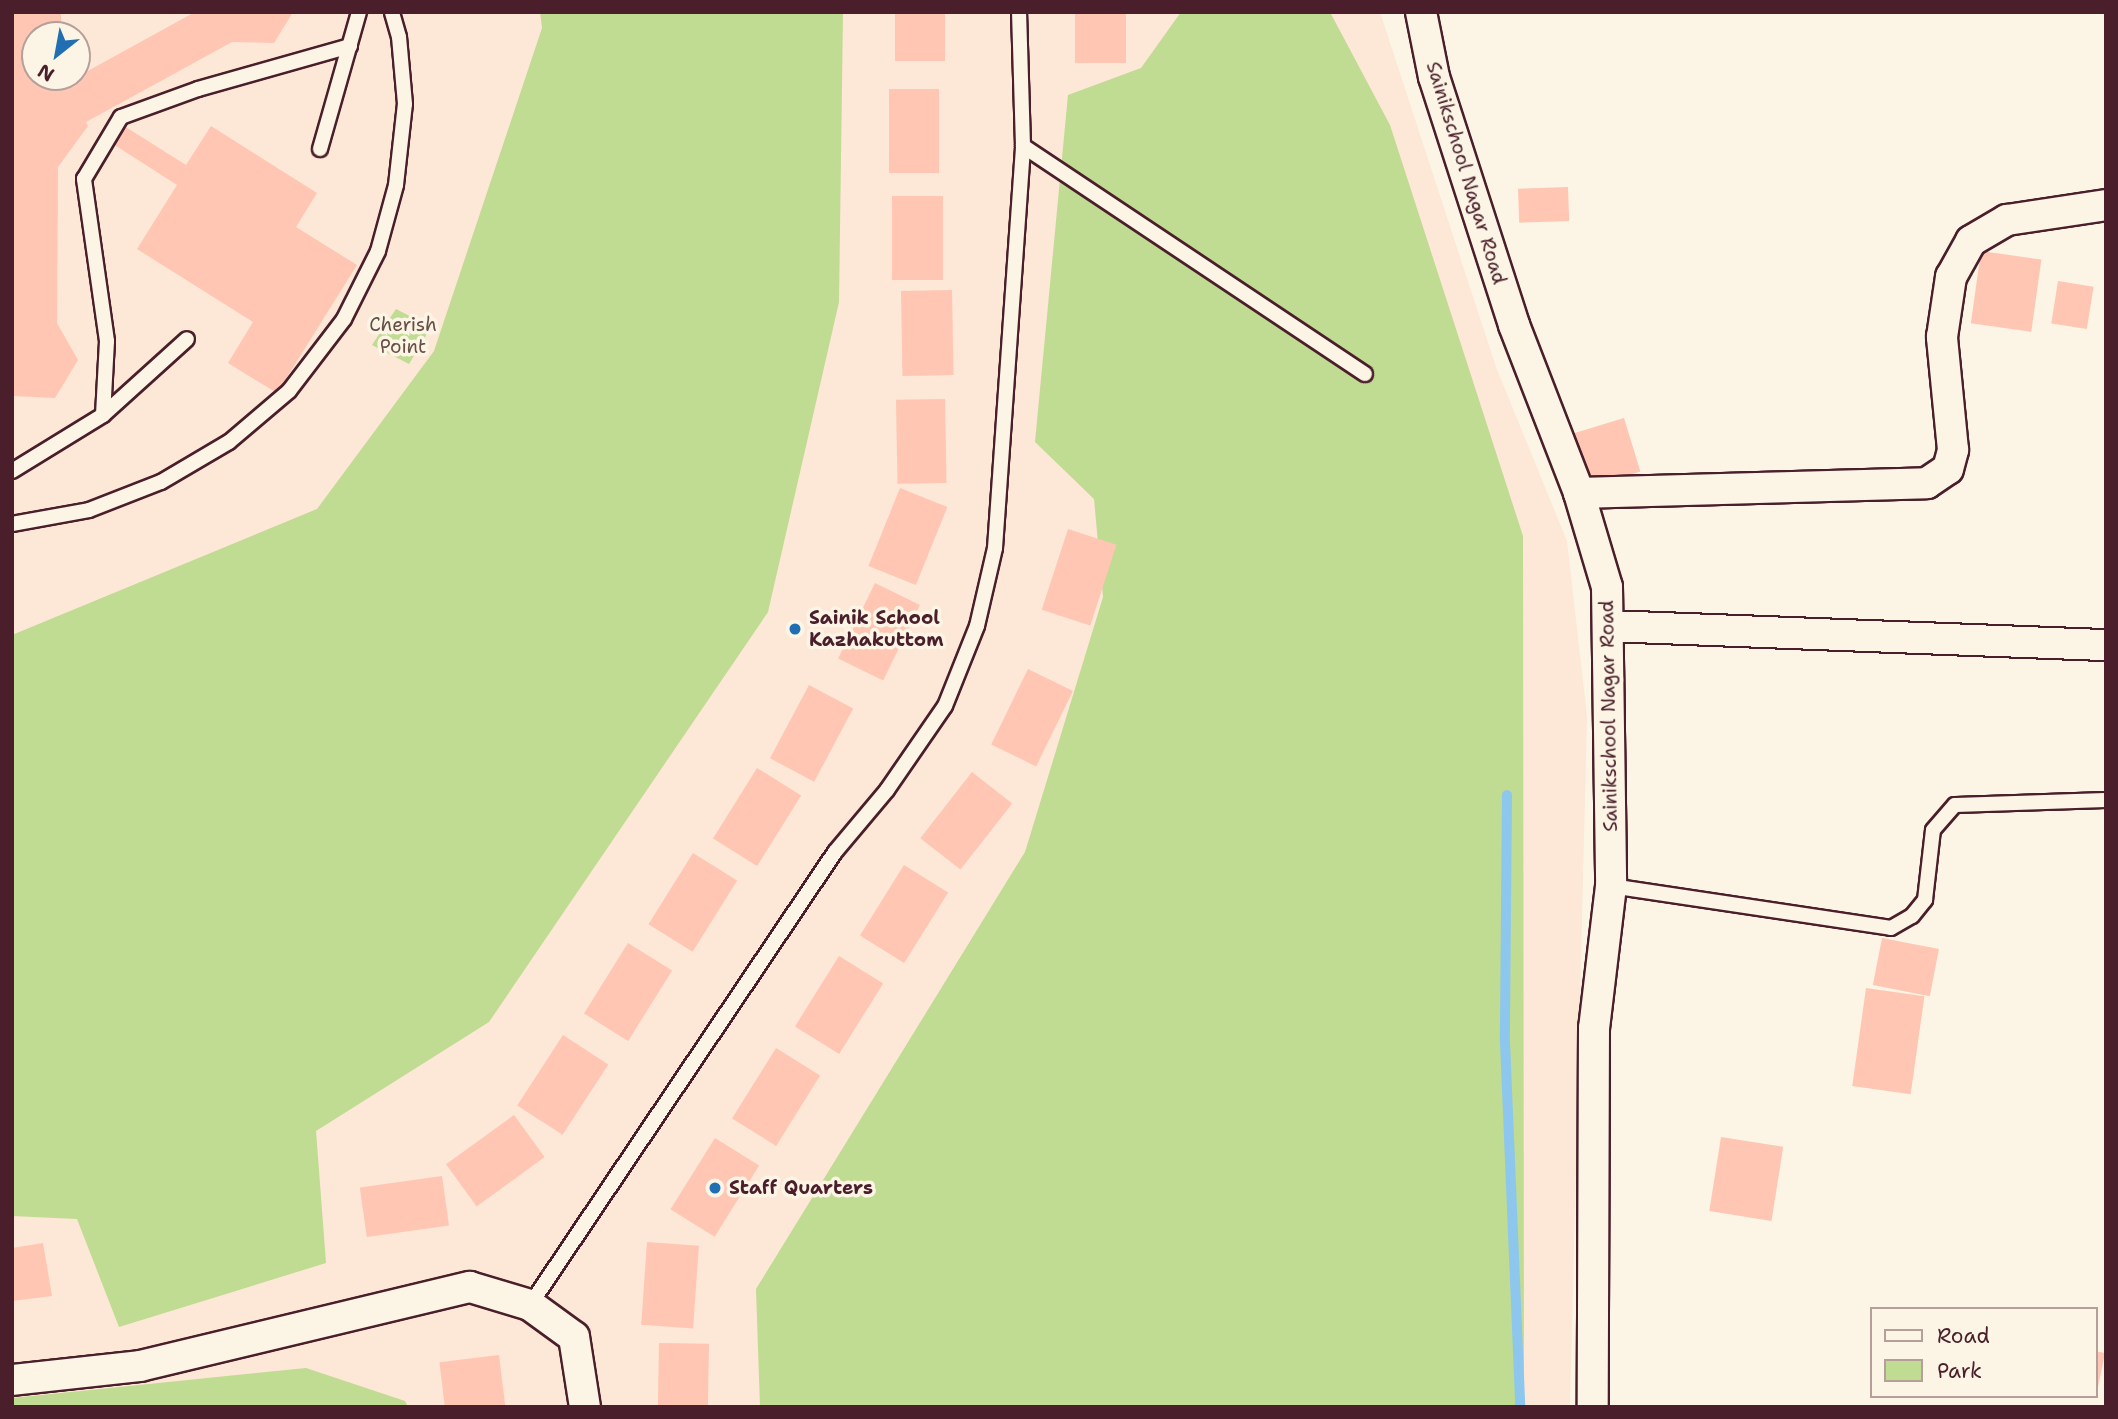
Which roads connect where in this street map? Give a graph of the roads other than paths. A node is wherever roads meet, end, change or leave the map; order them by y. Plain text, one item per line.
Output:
1 (359, 12) edge
2 (392, 12) edge
3 (1019, 12) edge
4 (1421, 12) edge
5 (350, 46) junction
6 (1023, 146) junction
7 (320, 149) dead end
8 (2106, 205) edge
9 (187, 339) dead end
10 (1365, 374) dead end
11 (103, 415) junction
12 (12, 471) edge
13 (1579, 493) junction
14 (12, 524) edge
15 (1608, 626) junction
16 (2106, 645) edge
17 (2106, 800) edge
18 (1611, 886) junction
19 (530, 1305) junction
20 (12, 1380) edge
21 (585, 1407) edge
22 (1593, 1407) edge

1 - 5 lane
2 - 14 lane
3 - 6 lane
4 - 13 street, Sainikschool Nagar Road
5 - 7 lane
5 - 11 lane
6 - 10 lane
6 - 19 lane
8 - 13 street
9 - 11 lane
11 - 12 lane
13 - 15 street, Sainikschool Nagar Road
15 - 16 street
15 - 18 street, Sainikschool Nagar Road
17 - 18 lane
18 - 22 street, Sainikschool Nagar Road
19 - 20 street
19 - 21 street

